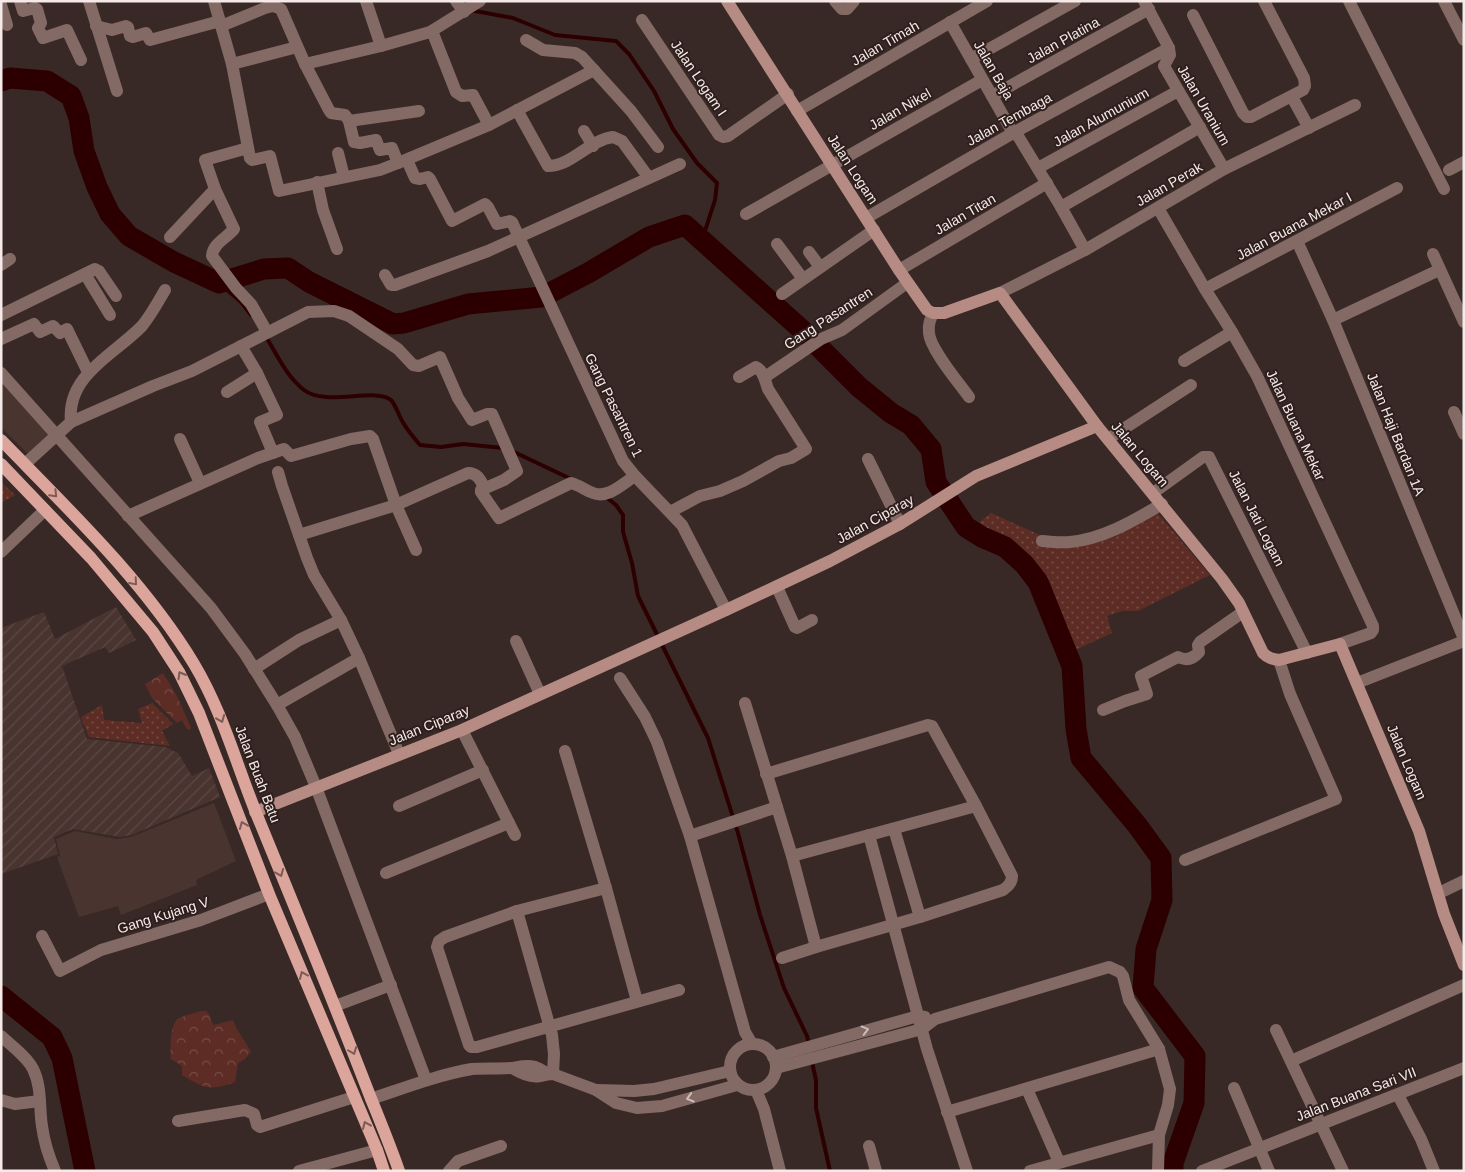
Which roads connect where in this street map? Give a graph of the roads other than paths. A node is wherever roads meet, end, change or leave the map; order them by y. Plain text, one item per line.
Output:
1 (20, 1) edge
2 (88, 1) edge
3 (214, 1) edge
4 (366, 1) edge
5 (456, 1) edge
6 (727, 1) edge
7 (834, 1) edge
8 (854, 1) edge
9 (987, 1) edge
10 (1075, 1) edge
11 (1264, 1) edge
12 (1349, 1) edge
13 (1444, 1) edge
14 (1, 5) edge
15 (1146, 5) edge
16 (470, 8) edge
17 (1193, 15) dead end
18 (642, 20) dead end
19 (950, 22) junction
20 (220, 24) junction
21 (7, 25) dead end
22 (96, 26) junction
23 (432, 31) junction
24 (526, 40) dead end
25 (1464, 40) edge
26 (381, 46) junction
27 (297, 47) junction
28 (1163, 51) junction
29 (971, 59) junction
30 (81, 60) dead end
31 (232, 64) junction
32 (305, 64) junction
33 (594, 70) junction
34 (982, 80) junction
35 (117, 91) dead end
36 (1178, 91) junction
37 (788, 94) junction
38 (992, 96) junction
39 (1292, 96) junction
40 (1355, 105) dead end
41 (517, 110) junction
42 (419, 111) dead end
43 (798, 111) junction
44 (349, 121) junction
45 (489, 125) junction
46 (1200, 127) junction
47 (1309, 128) junction
48 (584, 131) dead end
49 (1013, 133) junction
50 (593, 146) junction
51 (658, 147) dead end
52 (248, 148) junction
53 (338, 153) dead end
54 (402, 162) junction
55 (1464, 162) edge
56 (680, 164) dead end
57 (832, 165) junction
58 (1038, 168) junction
59 (1224, 170) junction
60 (1449, 170) dead end
61 (344, 177) junction
62 (649, 178) junction
63 (317, 182) junction
64 (1047, 183) junction
65 (1397, 188) dead end
66 (215, 189) junction
67 (1444, 189) dead end
68 (1061, 207) junction
69 (1158, 208) junction
70 (746, 214) dead end
71 (866, 218) junction
72 (874, 230) junction
73 (170, 237) dead end
74 (519, 237) junction
75 (1297, 241) junction
76 (777, 244) dead end
77 (337, 249) dead end
78 (1085, 250) junction
79 (809, 252) dead end
80 (1433, 254) dead end
81 (820, 267) junction
82 (899, 270) junction
83 (1439, 270) junction
84 (85, 274) junction
85 (385, 275) dead end
86 (803, 280) junction
87 (907, 283) junction
88 (1204, 289) junction
89 (165, 290) dead end
90 (1000, 293) junction
91 (782, 294) dead end
92 (116, 296) dead end
93 (933, 313) junction
94 (1, 315) edge
95 (110, 315) dead end
96 (1333, 320) junction
97 (1464, 322) edge
98 (1232, 332) junction
99 (265, 333) junction
100 (1, 339) edge
101 (241, 346) junction
102 (1184, 361) dead end
103 (88, 372) junction
104 (1, 373) edge
105 (257, 373) junction
106 (739, 377) dead end
107 (765, 377) junction
108 (1191, 385) dead end
109 (227, 392) dead end
110 (969, 398) dead end
111 (1454, 412) dead end
112 (71, 422) junction
113 (1097, 426) junction
114 (1464, 434) edge
115 (55, 435) junction
116 (180, 439) dead end
117 (1108, 439) junction
118 (1, 440) edge
119 (273, 453) junction
120 (868, 459) dead end
121 (1, 464) edge
122 (25, 464) junction
123 (278, 472) dead end
124 (634, 476) junction
125 (200, 483) junction
126 (481, 490) junction
127 (1153, 493) junction
128 (1162, 504) junction
129 (396, 505) junction
130 (45, 510) junction
131 (670, 512) junction
132 (128, 516) junction
133 (84, 524) junction
134 (900, 524) junction
135 (299, 535) junction
136 (72, 536) junction
137 (1042, 541) dead end
138 (102, 545) junction
139 (416, 550) dead end
140 (1, 552) edge
141 (91, 558) junction
142 (776, 587) junction
143 (726, 610) junction
144 (1243, 612) junction
145 (341, 620) junction
146 (812, 620) dead end
147 (1464, 640) edge
148 (516, 641) dead end
149 (1340, 644) junction
150 (1307, 653) junction
151 (359, 658) junction
152 (1280, 660) junction
153 (254, 669) junction
154 (620, 678) dead end
155 (1357, 683) junction
156 (540, 694) junction
157 (745, 703) dead end
158 (277, 705) junction
159 (1103, 710) dead end
160 (462, 730) junction
161 (565, 751) dead end
162 (399, 754) junction
163 (483, 770) junction
164 (766, 774) junction
165 (316, 787) junction
166 (399, 806) dead end
167 (976, 806) junction
168 (777, 807) junction
169 (255, 812) junction
170 (509, 823) junction
171 (894, 829) junction
172 (515, 835) dead end
173 (869, 835) junction
174 (690, 836) junction
175 (792, 856) junction
176 (1185, 860) dead end
177 (386, 873) dead end
178 (1464, 881) edge
179 (606, 888) junction
180 (1439, 893) junction
181 (269, 894) junction
182 (517, 911) junction
183 (920, 918) junction
184 (893, 924) junction
185 (42, 936) dead end
186 (816, 947) junction
187 (782, 958) dead end
188 (1464, 964) edge
189 (1464, 985) edge
190 (391, 986) junction
191 (678, 990) dead end
192 (637, 1001) junction
193 (335, 1006) junction
194 (918, 1016) junction
195 (934, 1019) junction
196 (550, 1026) junction
197 (922, 1029) junction
198 (1276, 1030) dead end
199 (1, 1036) edge
200 (748, 1045) junction
201 (1159, 1049) junction
202 (1291, 1061) junction
203 (775, 1062) junction
204 (1464, 1068) edge
205 (730, 1072) junction
206 (545, 1073) junction
207 (426, 1080) junction
208 (737, 1085) junction
209 (1234, 1088) dead end
210 (760, 1089) junction
211 (1027, 1089) junction
212 (596, 1090) junction
213 (1398, 1095) junction
214 (354, 1097) junction
215 (371, 1099) junction
216 (1, 1100) edge
217 (40, 1102) junction
218 (947, 1112) junction
219 (178, 1121) dead end
220 (1321, 1124) junction
221 (1159, 1135) junction
222 (501, 1146) dead end
223 (870, 1146) dead end
224 (1259, 1148) junction
225 (377, 1150) junction
226 (1059, 1162) junction
227 (55, 1171) edge
228 (298, 1171) edge
229 (384, 1171) edge
230 (399, 1171) edge
231 (449, 1171) edge
232 (780, 1171) edge
233 (876, 1171) edge
234 (967, 1171) edge
235 (1030, 1171) edge
236 (1158, 1171) edge
237 (1202, 1171) edge
238 (1269, 1171) edge
239 (1343, 1171) edge
240 (1434, 1171) edge

1 - 30 street
2 - 22 street
3 - 20 street
4 - 26 street
5 - 16 street
6 - 37 street, Jalan Logam
7 - 8 street
9 - 19 street, Jalan Timah
10 - 29 street
11 - 39 street
12 - 67 street
13 - 25 street
14 - 21 street
15 - 28 street
15 - 38 street, Jalan Platina
16 - 23 street
17 - 39 street
18 - 37 street, Jalan Logam I
19 - 29 street, Jalan Baja
19 - 43 street, Jalan Timah
20 - 22 street
20 - 27 street
20 - 31 street
22 - 35 street
23 - 26 street
23 - 45 street
24 - 33 street
26 - 32 street
27 - 31 street
27 - 32 street
28 - 36 street, Jalan Uranium
28 - 49 street, Jalan Tembaga
29 - 34 street, Jalan Baja
31 - 52 street
32 - 44 street
33 - 41 street
33 - 51 street
34 - 38 street, Jalan Baja
34 - 57 street, Jalan Nikel
36 - 46 street, Jalan Uranium
36 - 58 street, Jalan Alumunium
37 - 43 street, Jalan Logam
38 - 49 street, Jalan Baja
39 - 47 street
40 - 47 street, Jalan Perak
41 - 45 street
41 - 50 street
42 - 44 street
43 - 57 street, Jalan Logam
44 - 54 street
45 - 54 street
46 - 59 street, Jalan Uranium
46 - 68 street
47 - 59 street, Jalan Perak
48 - 50 street
49 - 58 street, Jalan Baja
49 - 71 street, Jalan Tembaga
50 - 62 street
52 - 63 street
52 - 66 street
53 - 61 street
54 - 61 street
54 - 74 street
55 - 60 street
56 - 62 street
57 - 70 street, Jalan Nikel
57 - 71 street, Jalan Logam
58 - 64 street, Jalan Baja
59 - 69 street, Jalan Perak
61 - 63 street
62 - 74 street
63 - 77 street
64 - 68 street, Jalan Baja
64 - 82 street, Jalan Titan
65 - 75 street, Jalan Buana Mekar I
66 - 73 street
66 - 99 street
68 - 78 street, Jalan Baja
69 - 78 street, Jalan Perak
69 - 88 street, Jalan Buana Mekar
71 - 72 street, Jalan Logam
72 - 81 street
72 - 82 street, Jalan Logam
74 - 85 street
74 - 124 street, Gang Pasantren 1
75 - 88 street, Jalan Buana Mekar I
75 - 96 street, Jalan Haji Bardan 1A
76 - 86 street
78 - 90 street, Jalan Perak
79 - 81 street
80 - 83 street
81 - 86 street
82 - 87 street, Jalan Logam
83 - 96 street
83 - 97 street
84 - 92 street
84 - 94 street
84 - 95 street
86 - 91 street
87 - 93 street, Jalan Logam
87 - 107 street, Gang Pasantren
88 - 98 street, Jalan Buana Mekar
89 - 103 street
90 - 93 street
90 - 113 street, Jalan Logam
93 - 110 street
96 - 147 street, Jalan Haji Bardan 1A
98 - 102 street
98 - 149 street, Jalan Buana Mekar
99 - 101 street
99 - 126 street
100 - 103 street
101 - 105 street
101 - 112 street
103 - 112 street
104 - 115 street
105 - 109 street
105 - 119 street
106 - 107 street
107 - 131 street
108 - 117 street
111 - 114 street
112 - 115 street
113 - 117 street, Jalan Logam
113 - 134 street, Jalan Ciparay
115 - 122 street
115 - 132 street
116 - 125 street
117 - 127 street, Jalan Logam
118 - 122 main road, Jalan Buah Batu
119 - 125 street
119 - 129 street
120 - 134 street
121 - 130 main road
122 -> 133 main road, Jalan Buah Batu
123 - 135 street
124 - 126 street
124 - 131 street, Gang Pasantren 1
125 - 132 street
126 - 129 street
127 - 128 street, Jalan Logam
127 - 150 street, Jalan Jati Logam
128 - 137 street
128 - 144 street, Jalan Logam
129 - 135 street
129 - 139 street
130 - 136 main road
130 - 140 street
131 - 143 street, Gang Pasantren 1
132 - 153 street
133 - 136 main road
133 - 138 main road, Jalan Buah Batu
134 - 142 street, Jalan Ciparay
135 - 145 street
136 - 141 main road
138 - 141 main road
138 -> 169 main road, Jalan Buah Batu
181 -> 141 main road
142 - 143 street, Jalan Ciparay
142 - 146 street
143 - 156 street, Jalan Ciparay
144 - 152 street, Jalan Logam
144 - 159 street
145 - 151 street
145 - 153 street
147 - 155 street
148 - 156 street
149 - 150 street
149 - 155 street, Jalan Logam
150 - 152 street
151 - 158 street
151 - 162 street
152 - 176 street
153 - 158 street
154 - 174 street
155 - 180 street, Jalan Logam
156 - 160 street, Jalan Ciparay
157 - 164 street
158 - 165 street
160 - 162 street, Jalan Ciparay
160 - 163 street
161 - 179 street
162 - 165 street, Jalan Ciparay
163 - 166 street
163 - 170 street
164 - 167 street
164 - 168 street
165 - 169 street, Jalan Ciparay
165 - 190 street
167 - 171 street
167 - 183 street
168 - 174 street
168 - 175 street
169 -> 193 main road, Jalan Buah Batu
170 - 172 street
170 - 177 street
171 - 173 street
171 - 183 street
173 - 175 street
173 - 184 street
174 - 200 street
175 - 186 street
178 - 180 street
179 - 182 street
179 - 192 street
180 - 188 street, Jalan Logam
181 - 185 street, Gang Kujang V
214 -> 181 main road
182 - 196 street
182 - 196 street
183 - 184 street
184 - 186 street
184 - 194 street
186 - 187 street
189 - 202 street
190 - 193 street
190 - 207 street
191 - 192 street
192 - 196 street
193 -> 215 main road, Jalan Buah Batu
194 - 195 street
194 - 197 street
203 -> 194 street
195 - 197 street
195 - 201 street
196 - 206 street
197 - 203 street
197 - 218 street
198 - 202 street
199 - 217 street
200 - 203 street
200 - 205 street
201 - 211 street
201 - 221 street
202 - 220 street
203 - 210 street
204 - 213 street, Jalan Buana Sari VII
205 - 208 street
205 - 212 street
206 - 207 street
206 - 212 street
207 - 215 street
208 - 210 street
208 -> 212 street
209 - 224 street
210 - 232 street
211 - 218 street
211 - 226 street
213 - 220 street, Jalan Buana Sari VII
213 - 240 street
214 - 219 street
225 -> 214 main road
215 - 230 main road, Jalan Buah Batu
216 - 217 street
217 - 227 street
218 - 234 street
220 - 224 street, Jalan Buana Sari VII
220 - 239 street
221 - 226 street
221 - 236 street
222 - 231 street
223 - 233 street
224 - 237 street, Jalan Buana Sari VII
224 - 238 street
225 - 228 street
225 - 229 main road
226 - 235 street

